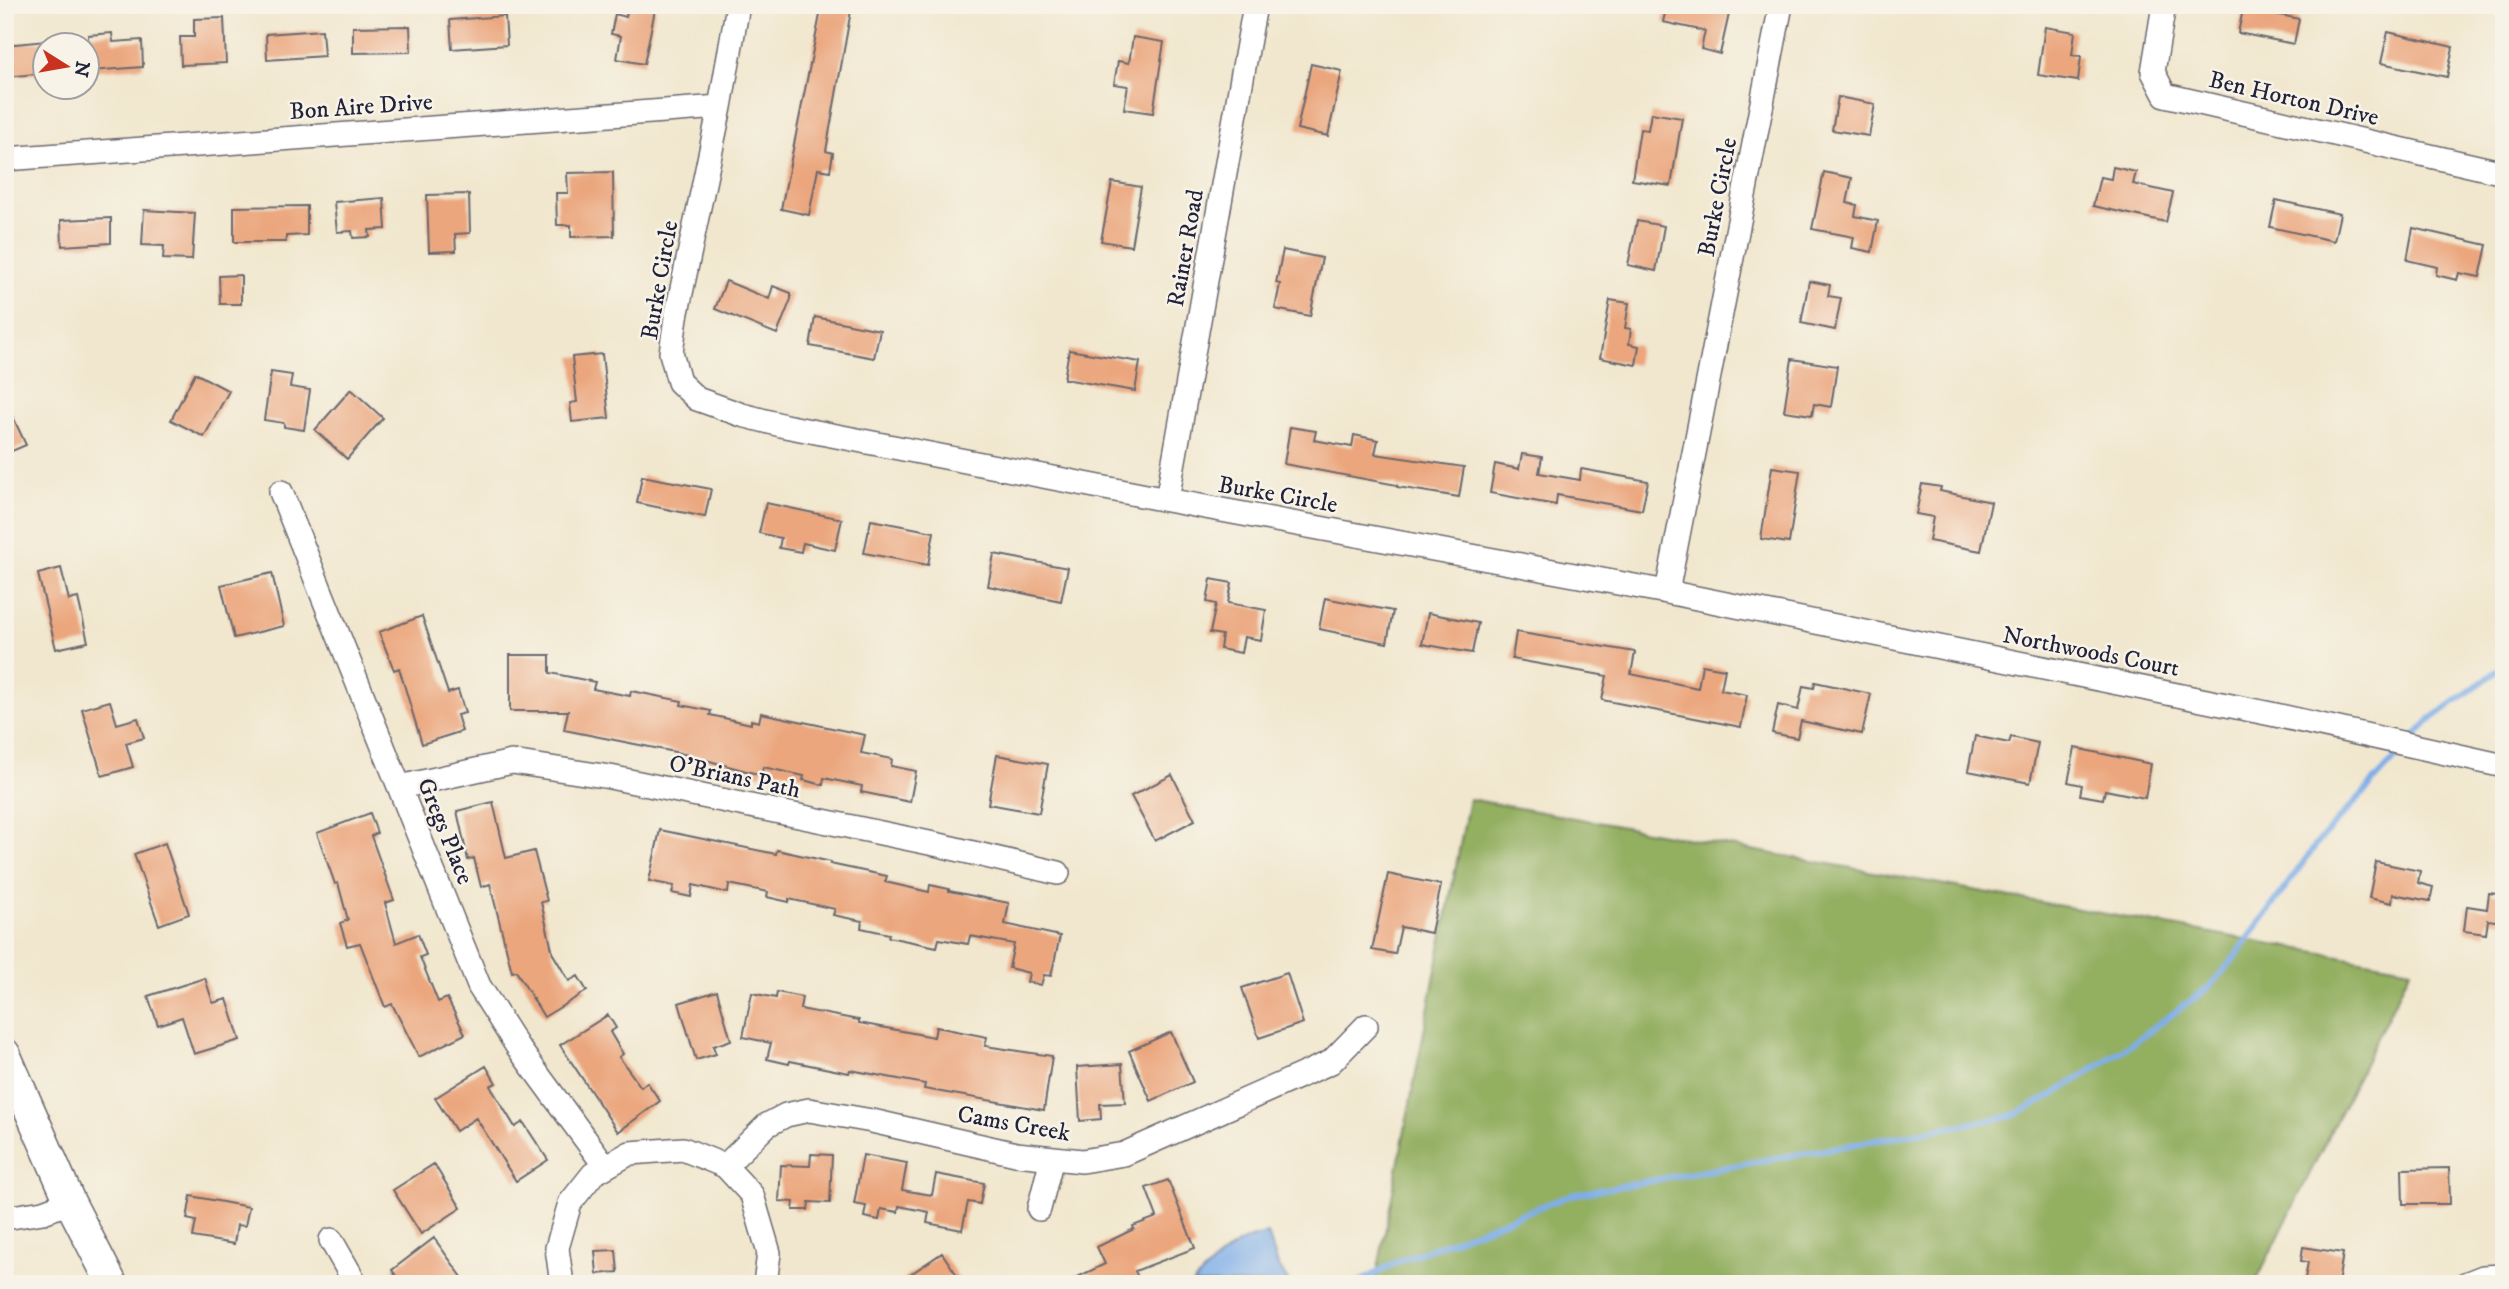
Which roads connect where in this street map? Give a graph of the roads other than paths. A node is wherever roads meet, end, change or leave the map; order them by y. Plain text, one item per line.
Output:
1 (738, 5) edge
2 (1255, 5) edge
3 (1781, 5) edge
4 (2165, 5) edge
5 (720, 107) junction
6 (5, 159) edge
7 (2504, 173) edge
8 (281, 492) dead end
9 (1167, 500) junction
10 (1667, 592) junction
11 (2504, 766) edge
12 (400, 787) junction
13 (1058, 873) dead end
14 (1366, 1026) dead end
15 (5, 1054) edge
16 (1052, 1158) junction
17 (725, 1166) junction
18 (606, 1167) junction
19 (69, 1202) junction
20 (1039, 1209) dead end
21 (5, 1218) edge
22 (331, 1240) dead end
23 (2504, 1276) edge
24 (112, 1284) edge
25 (356, 1284) edge
26 (562, 1284) edge
27 (765, 1284) edge
28 (2465, 1284) edge

1 - 5 street, Burke Circle
2 - 9 street, Rainer Road
3 - 10 street, Burke Circle
4 - 7 street, Ben Horton Drive
5 - 6 street, Bon Aire Drive
5 - 9 street, Burke Circle
8 - 12 street, Gregs Place
9 - 10 street, Burke Circle
10 - 11 street, Northwoods Court
12 - 13 street, O'Brians Path
12 - 18 street, Gregs Place
14 - 16 street, Cams Creek
15 - 19 main road
16 - 17 street, Cams Creek
16 - 20 street
17 - 18 street
17 - 27 street
18 - 26 street
19 - 21 street
19 - 24 main road
22 - 25 street
23 - 28 street

